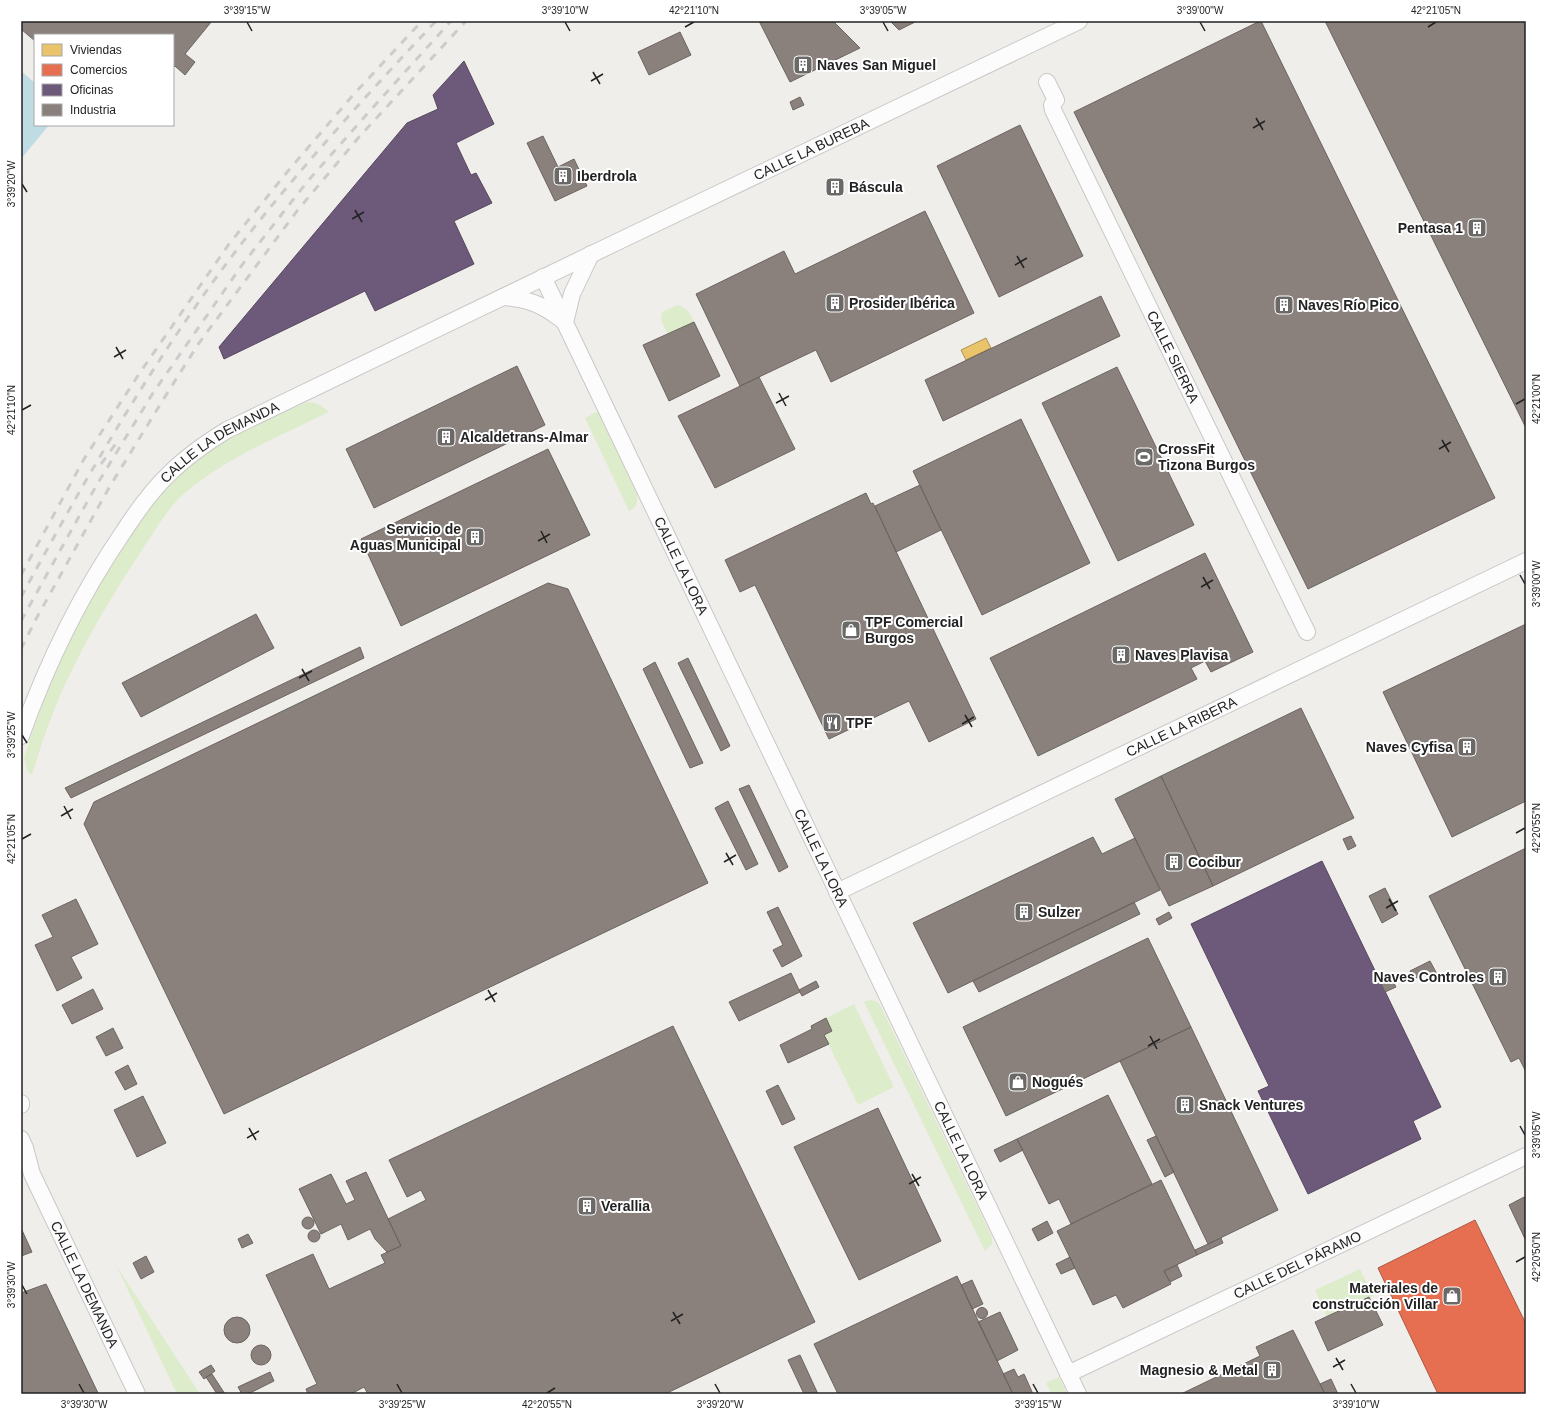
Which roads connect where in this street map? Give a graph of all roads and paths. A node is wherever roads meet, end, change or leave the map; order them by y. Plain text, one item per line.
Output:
1 (1079, 21) edge
2 (1047, 82) dead end
3 (591, 254) junction
4 (543, 278) junction
5 (502, 297) junction
6 (565, 322) junction
7 (1526, 561) edge
8 (1307, 632) dead end
9 (21, 736) edge
10 (837, 892) junction
11 (21, 1139) edge
12 (1526, 1156) edge
13 (27, 1170) edge
14 (1068, 1374) junction
15 (137, 1394) edge
16 (1078, 1394) edge

1 - 3 street, CALLE LA BUREBA
2 - 8 street, CALLE SIERRA
3 - 4 street, CALLE LA BUREBA
3 - 6 street
4 - 5 street, CALLE LA DEMANDA
4 - 6 street, CALLE LA LORA
5 - 6 street, CALLE LA LORA
5 - 9 street, CALLE LA DEMANDA
6 - 10 street, CALLE LA LORA
7 - 10 street, CALLE LA RIBERA
10 - 14 street, CALLE LA LORA
11 - 13 street, CALLE LA DEMANDA
12 - 14 street, CALLE DEL PÁRAMO
13 - 15 street, CALLE LA DEMANDA
14 - 16 street, CALLE LA LORA

